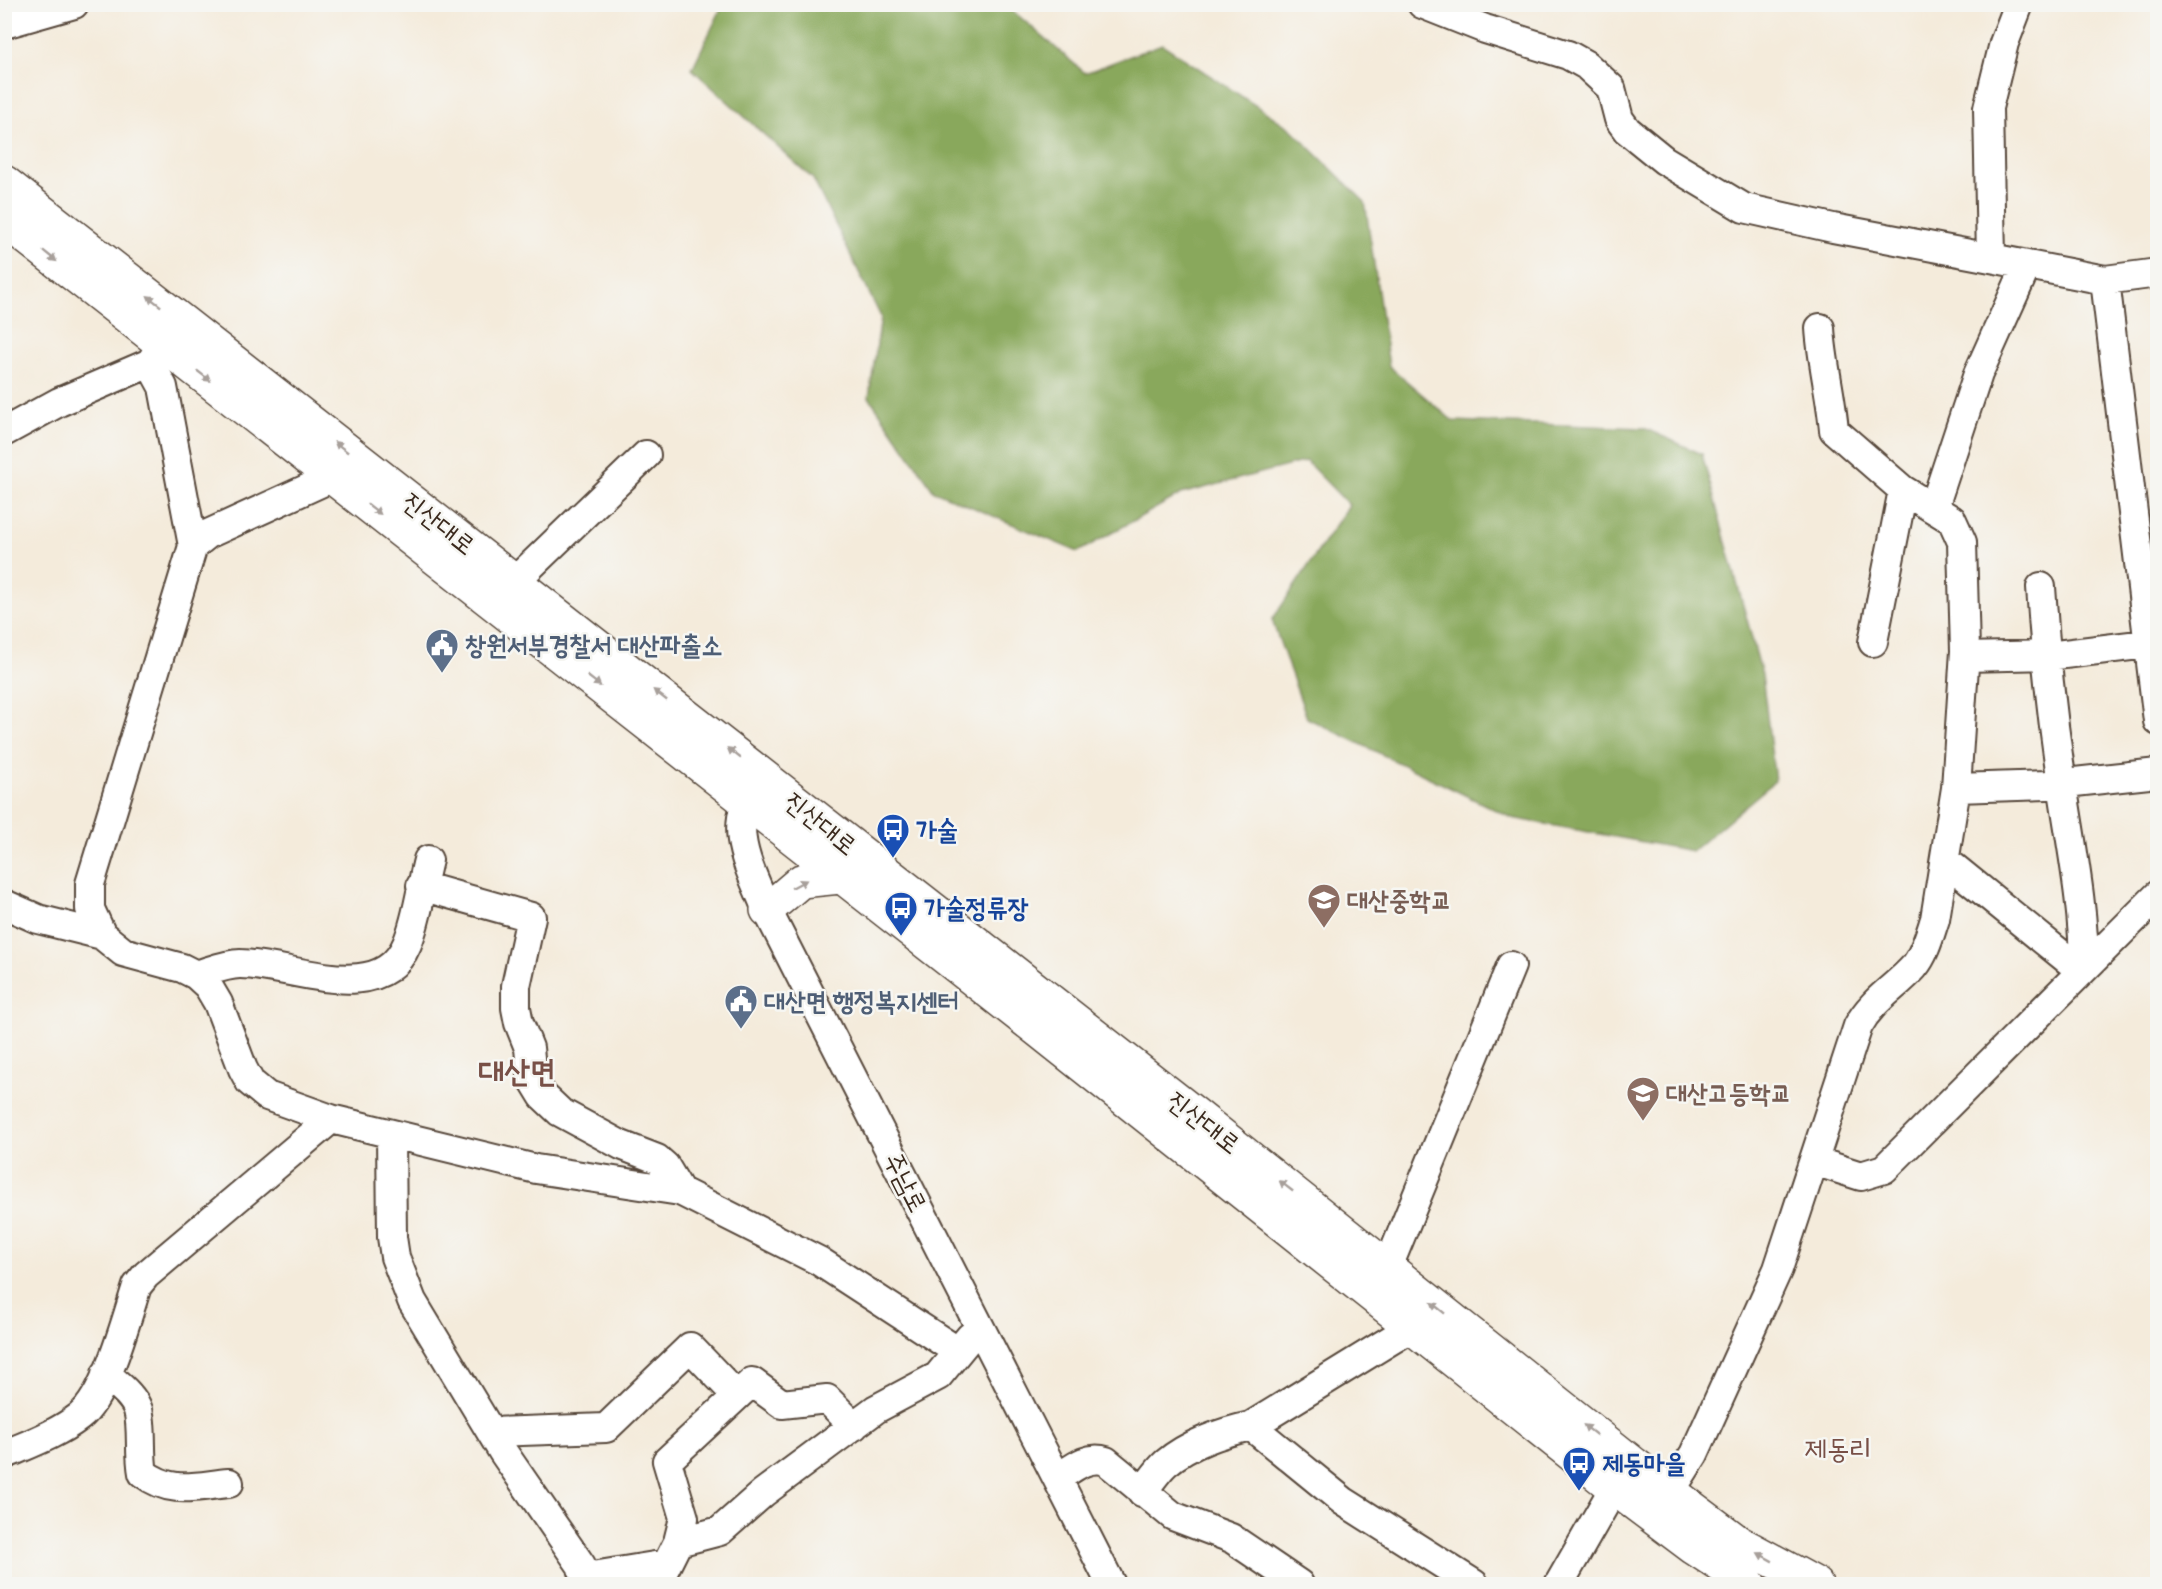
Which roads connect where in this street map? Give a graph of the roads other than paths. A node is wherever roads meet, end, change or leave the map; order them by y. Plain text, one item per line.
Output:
1 (74, 4) edge
2 (1422, 4) edge
3 (2019, 4) edge
4 (4, 24) edge
5 (6, 186) edge
6 (4, 220) edge
7 (1991, 258) junction
8 (2027, 265) junction
9 (2157, 273) edge
10 (2105, 280) junction
11 (1820, 328) dead end
12 (165, 343) junction
13 (4, 432) edge
14 (646, 455) dead end
15 (333, 477) junction
16 (1903, 490) junction
17 (1934, 507) junction
18 (193, 546) junction
19 (2041, 587) dead end
20 (506, 593) junction
21 (1873, 642) dead end
22 (2147, 644) junction
23 (2045, 655) junction
24 (1965, 657) junction
25 (2157, 721) edge
26 (2157, 773) edge
27 (2062, 783) junction
28 (755, 788) junction
29 (1956, 788) junction
30 (1946, 861) junction
31 (840, 877) junction
32 (2157, 895) edge
33 (4, 904) edge
34 (767, 910) junction
35 (102, 935) junction
36 (1511, 966) dead end
37 (2084, 969) junction
38 (196, 975) junction
39 (331, 1119) junction
40 (391, 1134) junction
41 (1814, 1161) junction
42 (680, 1191) junction
43 (1378, 1280) junction
44 (979, 1326) junction
45 (1412, 1327) junction
46 (957, 1352) junction
47 (106, 1374) junction
48 (737, 1396) junction
49 (854, 1426) junction
50 (1251, 1426) junction
51 (490, 1432) junction
52 (4, 1455) edge
53 (1624, 1476) junction
54 (1058, 1478) junction
55 (229, 1483) dead end
56 (1142, 1492) junction
57 (1663, 1505) junction
58 (668, 1564) edge
59 (587, 1581) edge
60 (1111, 1584) edge
61 (1299, 1584) edge
62 (1474, 1584) edge
63 (1559, 1584) edge
64 (1749, 1584) edge
65 (1816, 1584) edge

1 - 4 street
2 - 7 street
3 - 7 street
12 -> 5 main road, 진산대로
6 -> 12 main road, 진산대로
7 - 8 street
8 - 10 street
8 - 17 street
9 - 10 street
10 - 22 street
11 - 16 street
12 - 13 street
12 -> 15 main road, 진산대로
12 - 18 street
20 -> 12 main road, 진산대로
14 - 20 street
15 - 18 street
15 -> 20 main road, 진산대로
16 - 17 street
16 - 21 street
17 - 24 street
18 - 35 street
19 - 23 street
20 - 28 main road, 진산대로
22 - 23 street
22 - 25 street
23 - 24 street
23 - 27 street
24 - 29 street
26 - 27 street
27 - 29 street
27 - 37 street
28 - 31 main road, 진산대로
28 - 34 street, 주남로
43 -> 28 main road, 진산대로
29 - 30 street
30 - 37 street
30 - 41 street
34 -> 31 main road
31 - 43 main road, 진산대로
32 - 37 street
33 - 35 street
34 - 44 street, 주남로
35 - 38 street
36 - 43 street
37 - 41 street
38 - 39 street
38 - 42 street
39 - 40 street
39 - 47 street
40 - 42 street
40 - 51 street
41 - 57 street
42 - 46 street
43 - 45 main road, 진산대로
53 -> 43 main road, 진산대로
44 - 46 street
44 - 54 street, 주남로
45 - 50 street
45 - 53 main road, 진산대로
46 - 49 street
47 - 52 street
47 - 55 street
48 - 49 street
48 - 51 street
48 - 58 street
49 - 58 street
50 - 56 street
50 - 62 street
51 - 59 street
53 - 57 main road, 진산대로
53 - 63 street
54 - 56 street
54 - 60 street, 주남로
56 - 61 street
57 - 64 main road, 진산대로
65 -> 57 main road, 진산대로
58 - 59 street

